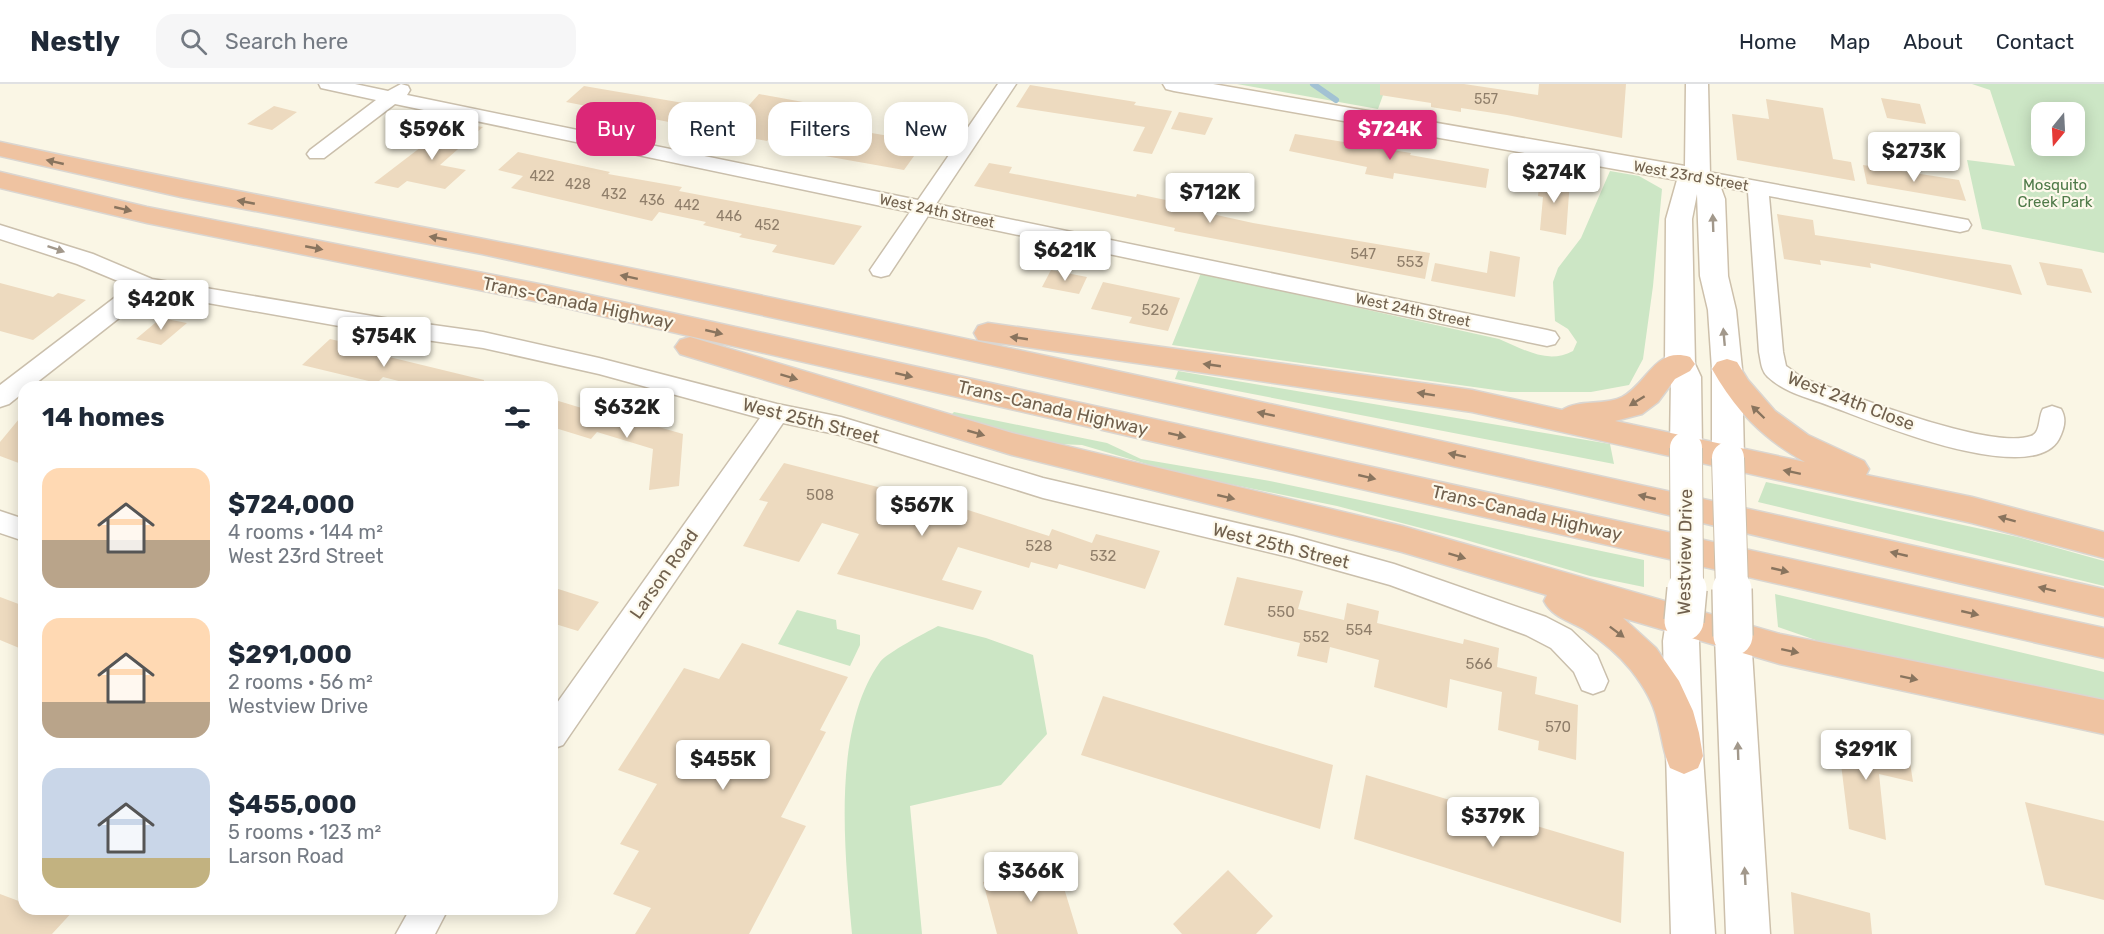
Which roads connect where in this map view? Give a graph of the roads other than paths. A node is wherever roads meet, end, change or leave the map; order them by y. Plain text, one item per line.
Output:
1 (328, 84) edge
2 (409, 84) edge
3 (1007, 84) edge
4 (1174, 84) edge
5 (1697, 84) edge
6 (392, 97) junction
7 (0, 149) edge
8 (317, 154) dead end
9 (1697, 176) junction
10 (0, 180) edge
11 (1758, 188) junction
12 (924, 208) junction
13 (1960, 225) dead end
14 (0, 231) edge
15 (881, 270) dead end
16 (452, 276) junction
17 (147, 285) junction
18 (686, 289) junction
19 (1547, 338) dead end
20 (1680, 364) junction
21 (1727, 369) junction
22 (22, 381) edge
23 (18, 384) edge
24 (0, 398) edge
25 (1525, 412) junction
26 (777, 413) junction
27 (2052, 415) dead end
28 (1686, 448) junction
29 (1728, 458) junction
30 (1972, 510) junction
31 (0, 522) edge
32 (18, 528) edge
33 (2104, 545) edge
34 (1511, 572) junction
35 (2104, 603) edge
36 (1684, 621) junction
37 (1733, 636) junction
38 (2104, 643) edge
39 (1593, 681) dead end
40 (561, 706) edge
41 (2104, 717) edge
42 (1684, 756) junction
43 (427, 915) edge
44 (414, 934) edge
45 (1694, 934) edge
46 (1748, 934) edge

1 - 6 street, West 24th Street
2 - 6 street
3 - 12 street
4 - 9 main road, West 23rd Street
5 - 9 main road
6 - 8 street
6 - 12 street, West 24th Street
18 -> 7 highway, Trans-Canada Highway
9 - 11 street, West 23rd Street
9 - 20 main road, Westview Drive
21 -> 9 main road
10 -> 16 highway, Trans-Canada Highway
11 - 13 street, West 23rd Street
11 - 27 street, West 24th Close
12 - 15 street
12 - 19 street, West 24th Street
14 -> 17 street, West 25th Street
16 -> 34 highway
16 -> 38 highway, Trans-Canada Highway
17 - 22 street
17 - 26 street, West 25th Street
25 -> 18 highway
35 -> 18 highway, Trans-Canada Highway
20 -> 25 highway
20 - 28 main road, Westview Drive
21 - 29 main road
30 -> 21 highway
23 - 24 street
25 - 28 highway
26 - 39 street, West 25th Street
26 - 40 street, Larson Road
28 - 29 highway
28 - 36 main road, Westview Drive, bridge
30 -> 29 highway
29 - 37 main road, bridge
33 -> 30 highway
31 - 32 street
34 - 36 highway
34 -> 42 highway
36 - 37 highway
36 - 42 main road, Westview Drive
37 -> 41 highway
46 -> 37 main road
42 - 45 main road, Westview Drive
43 - 44 street

